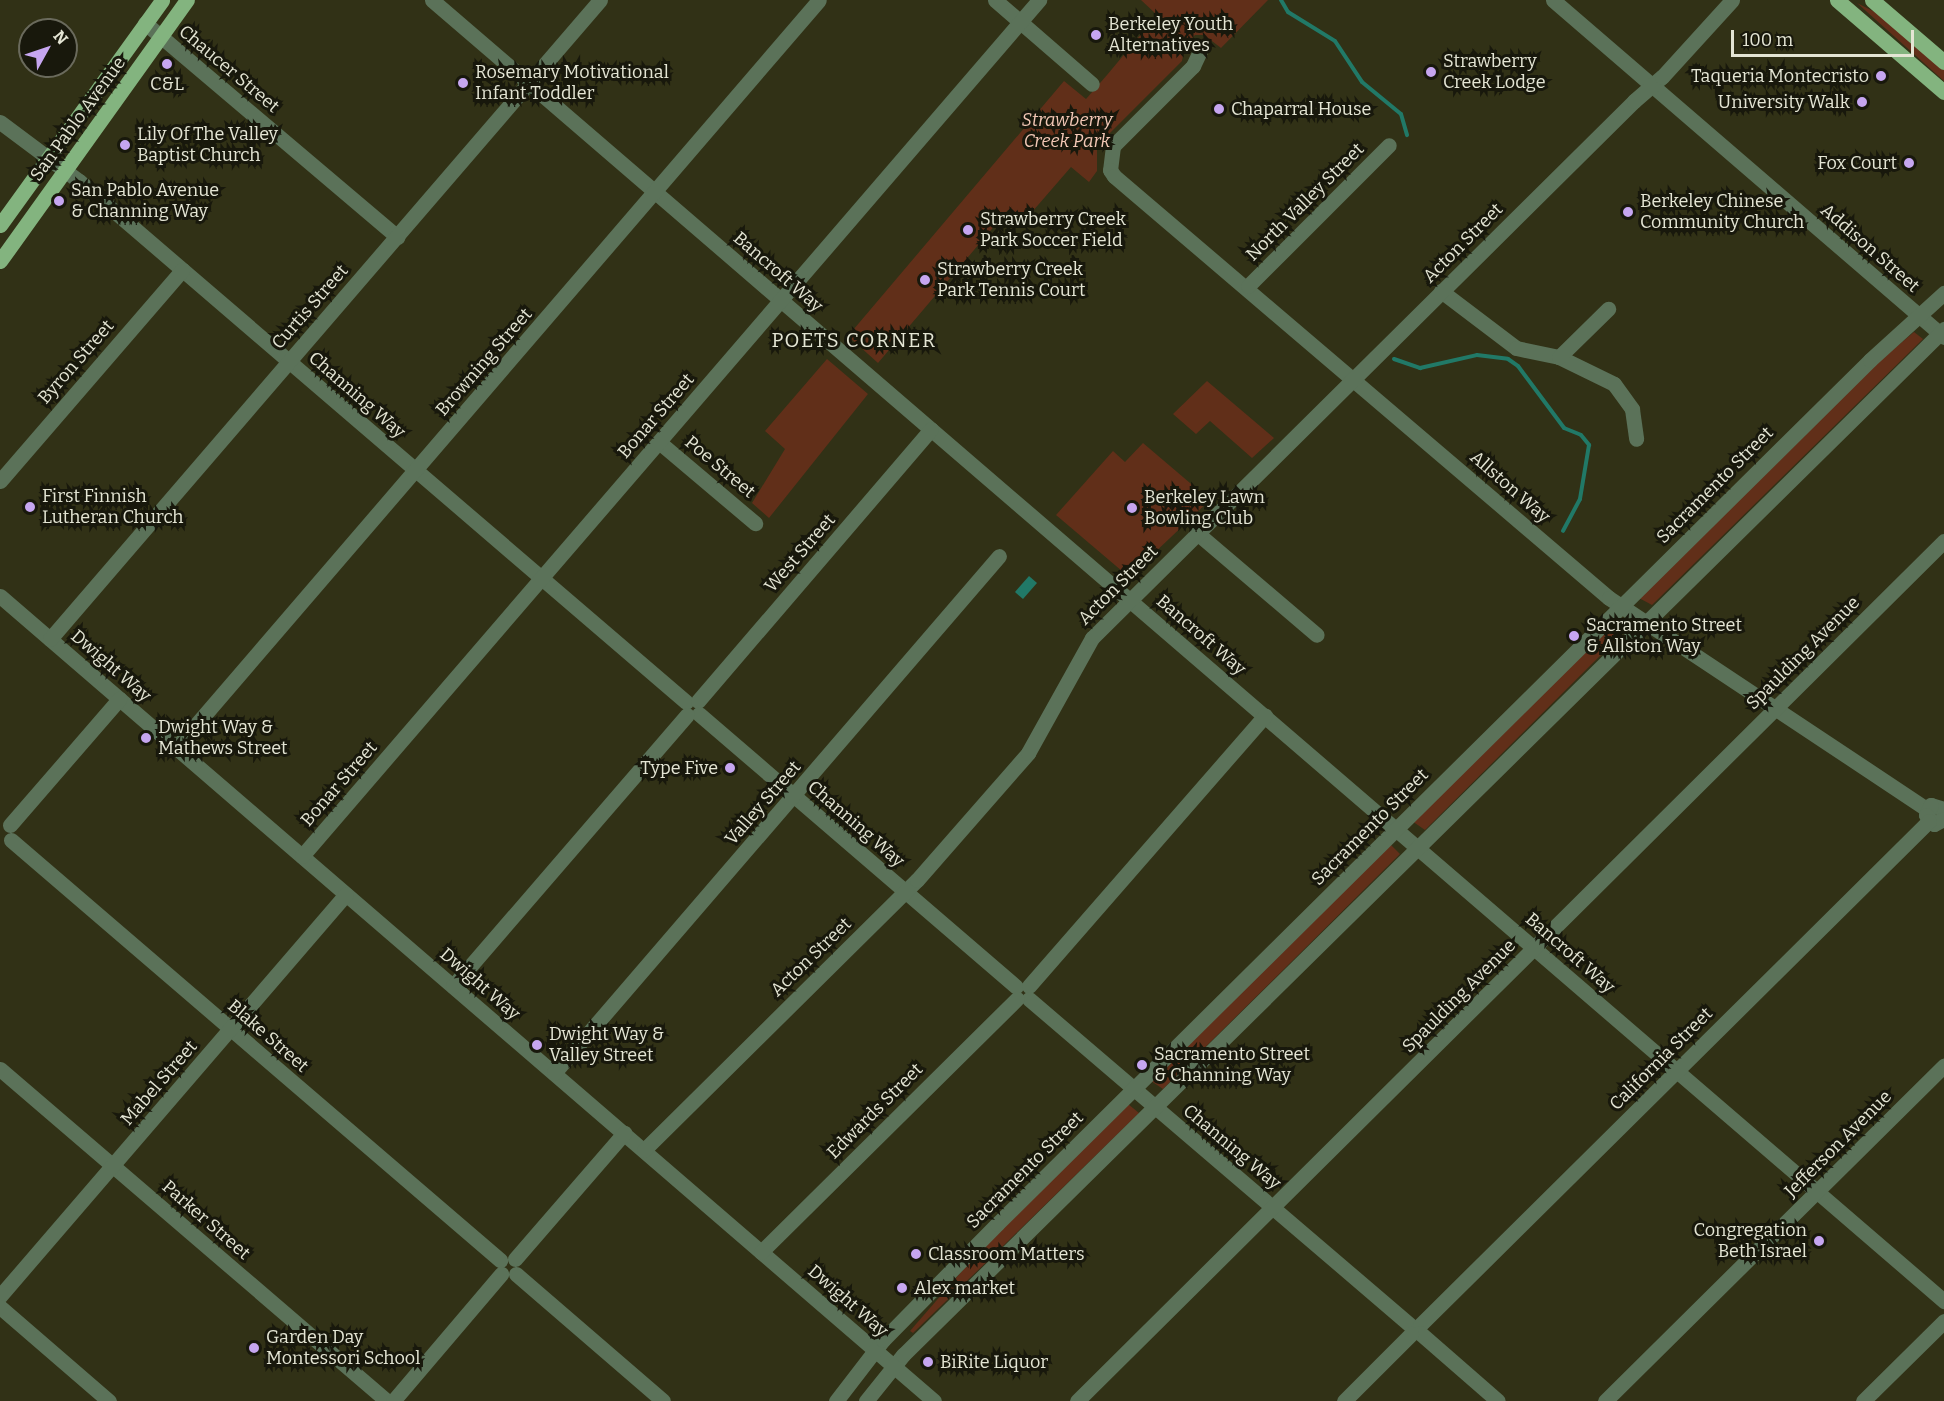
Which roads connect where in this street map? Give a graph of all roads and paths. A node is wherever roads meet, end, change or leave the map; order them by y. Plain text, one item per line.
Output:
1 (162, 0) edge
2 (187, 0) edge
3 (432, 0) edge
4 (600, 0) edge
5 (819, 0) edge
6 (994, 0) edge
7 (1039, 0) edge
8 (1553, 0) edge
9 (1732, 0) edge
10 (1837, 0) edge
11 (1872, 0) edge
12 (1020, 22) junction
13 (145, 23) junction
14 (161, 36) junction
15 (1200, 51) dead end
16 (1944, 62) edge
17 (528, 83) junction
18 (1092, 84) dead end
19 (1652, 85) junction
20 (1944, 92) edge
21 (0, 122) edge
22 (1389, 145) dead end
23 (49, 157) junction
24 (65, 170) junction
25 (655, 191) junction
26 (0, 225) edge
27 (397, 237) junction
28 (0, 261) edge
29 (182, 270) junction
30 (1248, 286) junction
31 (1441, 291) junction
32 (1944, 293) edge
33 (781, 300) junction
34 (1608, 309) dead end
35 (1919, 316) junction
36 (1943, 333) edge
37 (1559, 357) junction
38 (289, 361) junction
39 (1353, 377) junction
40 (931, 429) junction
41 (1635, 439) dead end
42 (659, 442) junction
43 (416, 471) junction
44 (0, 481) edge
45 (755, 523) dead end
46 (1197, 533) junction
47 (1944, 541) edge
48 (999, 556) dead end
49 (542, 579) junction
50 (0, 596) edge
51 (1130, 600) junction
52 (1621, 606) junction
53 (1644, 622) junction
54 (1317, 635) dead end
55 (50, 639) junction
56 (119, 699) junction
57 (692, 708) junction
58 (1775, 708) junction
59 (1265, 715) junction
60 (176, 748) junction
61 (794, 796) junction
62 (1940, 814) edge
63 (1396, 829) junction
64 (5, 833) edge
65 (1417, 847) junction
66 (302, 856) junction
67 (905, 892) junction
68 (346, 894) junction
69 (1534, 948) junction
70 (453, 986) junction
71 (1023, 993) junction
72 (231, 1029) junction
73 (1944, 1066) edge
74 (0, 1069) edge
75 (1677, 1070) junction
76 (554, 1073) junction
77 (1133, 1089) junction
78 (1155, 1107) junction
79 (624, 1133) junction
80 (644, 1150) junction
81 (113, 1166) junction
82 (1818, 1191) junction
83 (1274, 1208) junction
84 (761, 1252) junction
85 (508, 1267) junction
86 (0, 1296) edge
87 (1944, 1301) edge
88 (0, 1307) edge
89 (1944, 1321) edge
90 (1415, 1329) junction
91 (875, 1350) junction
92 (894, 1366) junction
93 (109, 1401) edge
94 (387, 1401) edge
95 (393, 1401) edge
96 (663, 1401) edge
97 (836, 1401) edge
98 (866, 1401) edge
99 (934, 1401) edge
100 (1077, 1401) edge
101 (1344, 1401) edge
102 (1498, 1401) edge
103 (1605, 1401) edge
104 (1863, 1401) edge

1 - 13 main road, San Pablo Avenue
2 - 14 main road, San Pablo Avenue
3 - 17 street, Bancroft Way
4 - 17 street, Curtis Street
5 - 25 street, Browning Street
6 - 12 street
7 - 12 street, Bonar Street
8 - 19 street, Addison Street
9 - 19 street, Acton Street
10 - 20 main road
11 - 16 main road
12 - 18 street
12 - 33 street, Bonar Street
13 - 14 street, Chaucer Street
13 - 23 main road, San Pablo Avenue
14 - 24 main road, San Pablo Avenue
14 - 27 street, Chaucer Street
15 - 30 street, Allston Way
17 - 25 street, Bancroft Way
17 - 27 street, Curtis Street
19 - 31 street, Acton Street
19 - 35 street, Addison Street
21 - 23 street, Channing Way
22 - 30 street, North Valley Street
23 - 24 street, Channing Way
23 - 26 main road, San Pablo Avenue
24 - 28 main road, San Pablo Avenue
24 - 29 street, Channing Way
25 - 33 street, Bancroft Way
25 - 43 street, Browning Street
27 - 38 street, Curtis Street
29 - 38 street, Channing Way
29 - 44 street, Byron Street
30 - 39 street, Allston Way
31 - 37 street
31 - 39 street, Acton Street
32 - 35 street, Sacramento Street
33 - 40 street, Bancroft Way
33 - 42 street, Bonar Street
34 - 37 street
35 - 36 street, Addison Street
35 - 52 street, Sacramento Street
36 - 53 street
37 - 41 street
38 - 43 street, Channing Way
38 - 55 street, Curtis Street
39 - 46 street, Acton Street
39 - 52 street, Allston Way
40 - 51 street, Bancroft Way
40 - 57 street, West Street
42 - 45 street, Poe Street
42 - 49 street, Bonar Street
43 - 49 street, Channing Way
43 - 60 street, Browning Street
46 - 51 street, Acton Street
46 - 54 street
47 - 58 street, Spaulding Avenue
48 - 61 street, Valley Street
49 - 57 street, Channing Way
49 - 66 street, Bonar Street
50 - 55 street, Dwight Way
51 - 59 street, Bancroft Way
51 - 67 street, Acton Street
52 - 53 street, Allston Way
52 - 63 street, Sacramento Street
53 - 58 street, Allston Way
53 - 65 street
55 - 56 street, Dwight Way
56 - 60 street, Dwight Way
56 - 64 street
57 - 61 street, Channing Way
57 - 70 street, West Street
58 - 62 street, Allston Way
58 - 69 street, Spaulding Avenue
59 - 63 street, Bancroft Way
59 - 71 street, Edwards Street
60 - 66 street, Dwight Way
61 - 67 street, Channing Way
61 - 76 street, Valley Street
62 - 75 street, California Street
63 - 65 street, Bancroft Way
63 - 77 street, Sacramento Street
64 - 72 street, Blake Street
65 - 69 street, Bancroft Way
65 - 78 street
66 - 68 street, Dwight Way
67 - 71 street, Channing Way
67 - 80 street, Acton Street
68 - 70 street, Dwight Way
68 - 72 street, Mabel Street
69 - 75 street, Bancroft Way
69 - 83 street, Spaulding Avenue
70 - 76 street, Dwight Way
71 - 77 street, Channing Way
71 - 84 street, Edwards Street
72 - 81 street, Mabel Street
72 - 85 street, Blake Street
73 - 82 street, Jefferson Avenue
74 - 81 street, Parker Street
75 - 82 street, Bancroft Way
75 - 90 street, California Street
76 - 79 street, Dwight Way
77 - 78 street, Channing Way
77 - 91 street, Sacramento Street
78 - 83 street, Channing Way
78 - 92 street
79 - 80 street, Dwight Way
79 - 85 street
80 - 84 street, Dwight Way
81 - 86 street, Mabel Street
81 - 94 street, Parker Street
82 - 87 street, Bancroft Way
82 - 103 street, Jefferson Avenue
83 - 90 street, Channing Way
83 - 100 street, Spaulding Avenue
84 - 91 street, Dwight Way
85 - 95 street
85 - 96 street, Blake Street
88 - 93 street
89 - 104 street
90 - 101 street, California Street
90 - 102 street, Channing Way
91 - 92 street, Dwight Way
91 - 97 street, Sacramento Street
92 - 98 street
92 - 99 street, Dwight Way

